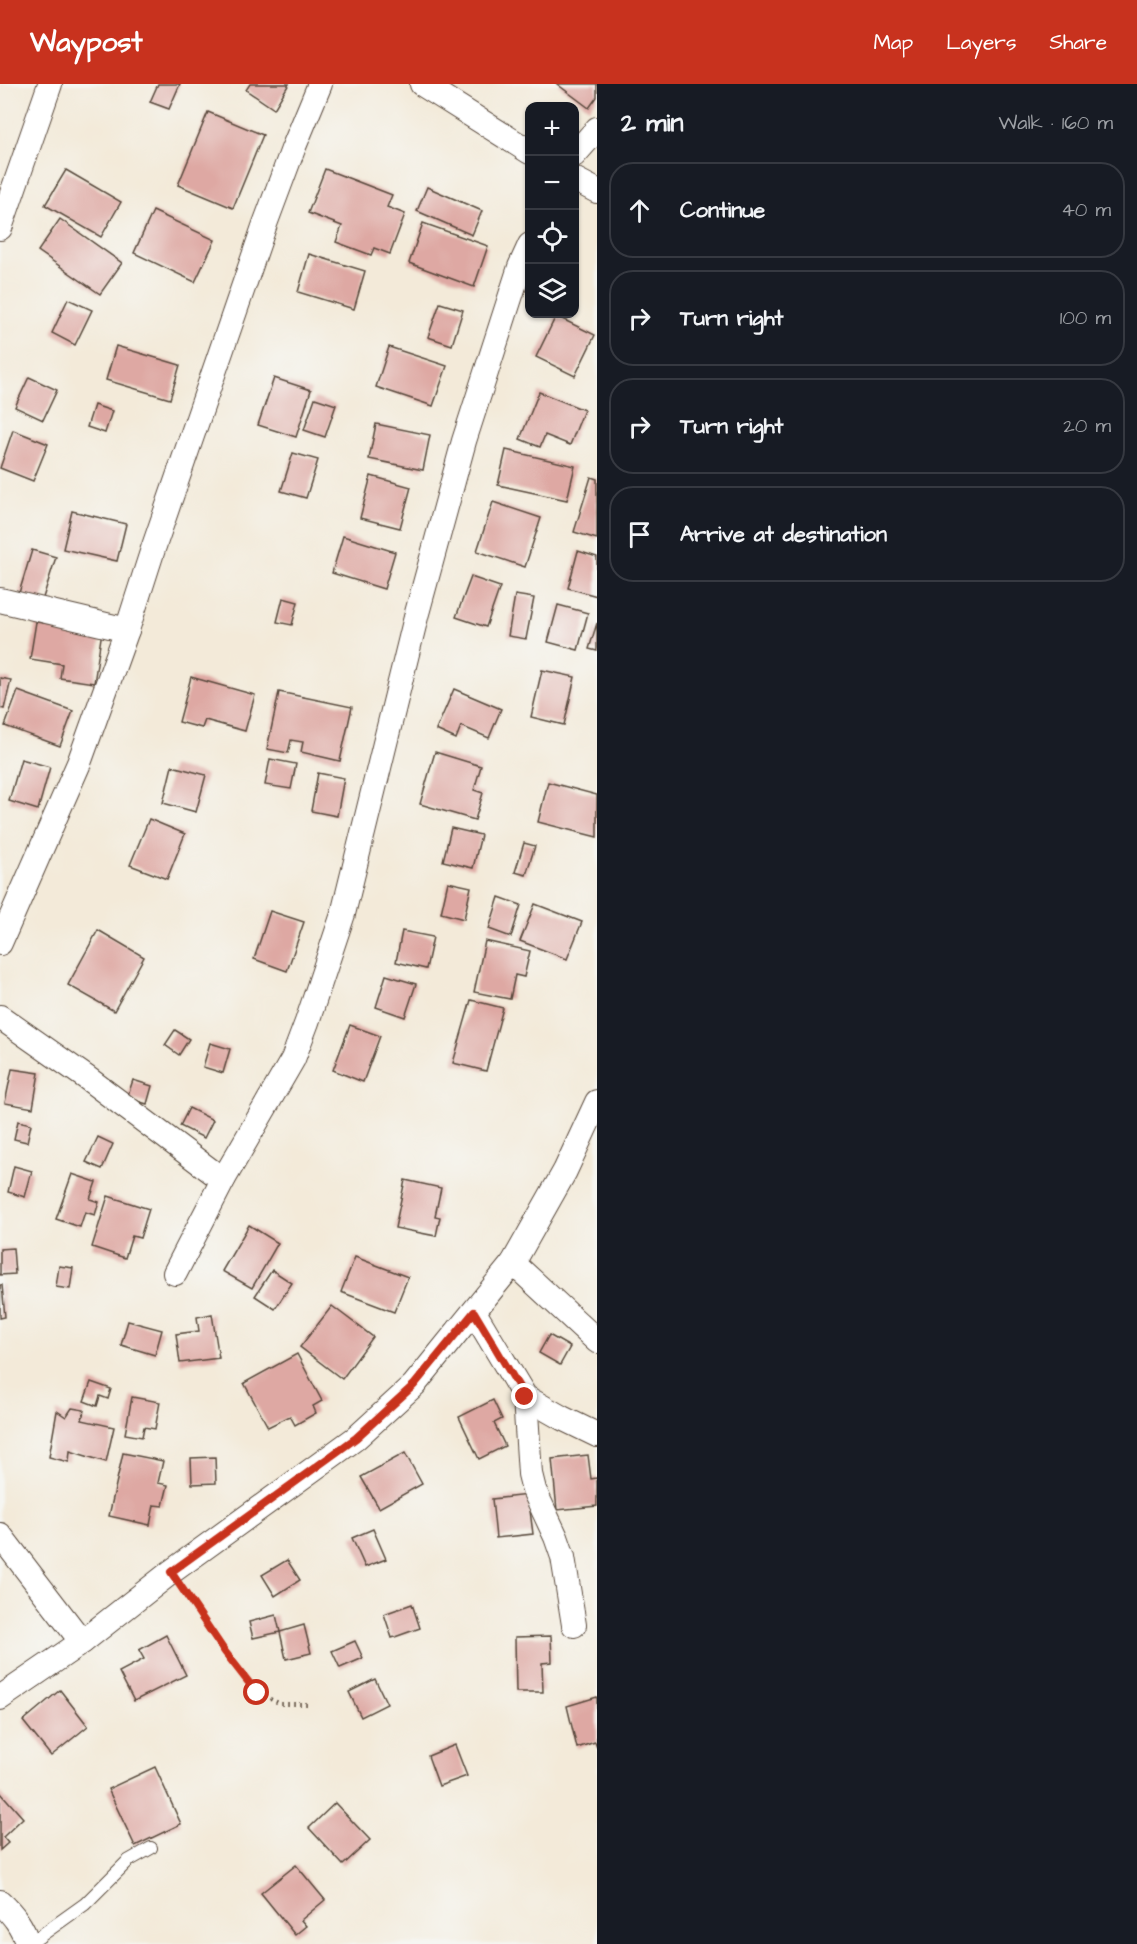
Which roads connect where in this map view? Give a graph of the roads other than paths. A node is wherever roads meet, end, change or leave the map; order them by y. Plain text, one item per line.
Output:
1 (50, 84) edge
2 (320, 84) edge
3 (422, 84) edge
4 (597, 129) edge
5 (525, 149) edge
6 (579, 149) edge
7 (579, 182) edge
8 (597, 191) edge
9 (0, 228) edge
10 (525, 256) edge
11 (0, 600) edge
12 (128, 630) junction
13 (0, 943) edge
14 (0, 1017) edge
15 (597, 1102) edge
16 (223, 1179) junction
17 (513, 1263) junction
18 (175, 1273) dead end
19 (474, 1312) junction
20 (597, 1341) edge
21 (525, 1397) junction
22 (597, 1435) edge
23 (0, 1535) edge
24 (574, 1625) dead end
25 (82, 1642) junction
26 (0, 1698) edge
27 (151, 1848) dead end
28 (0, 1902) edge
29 (29, 1944) edge

1 - 9 street
2 - 12 street
3 - 5 street
4 - 6 street
7 - 8 street
10 - 16 street
11 - 12 street
12 - 13 street
14 - 16 street
15 - 17 street
16 - 18 street
17 - 19 street
17 - 20 street
19 - 21 street
19 - 25 street
21 - 22 street
21 - 24 street
23 - 25 street
25 - 26 street
27 - 29 lane
28 - 29 street

